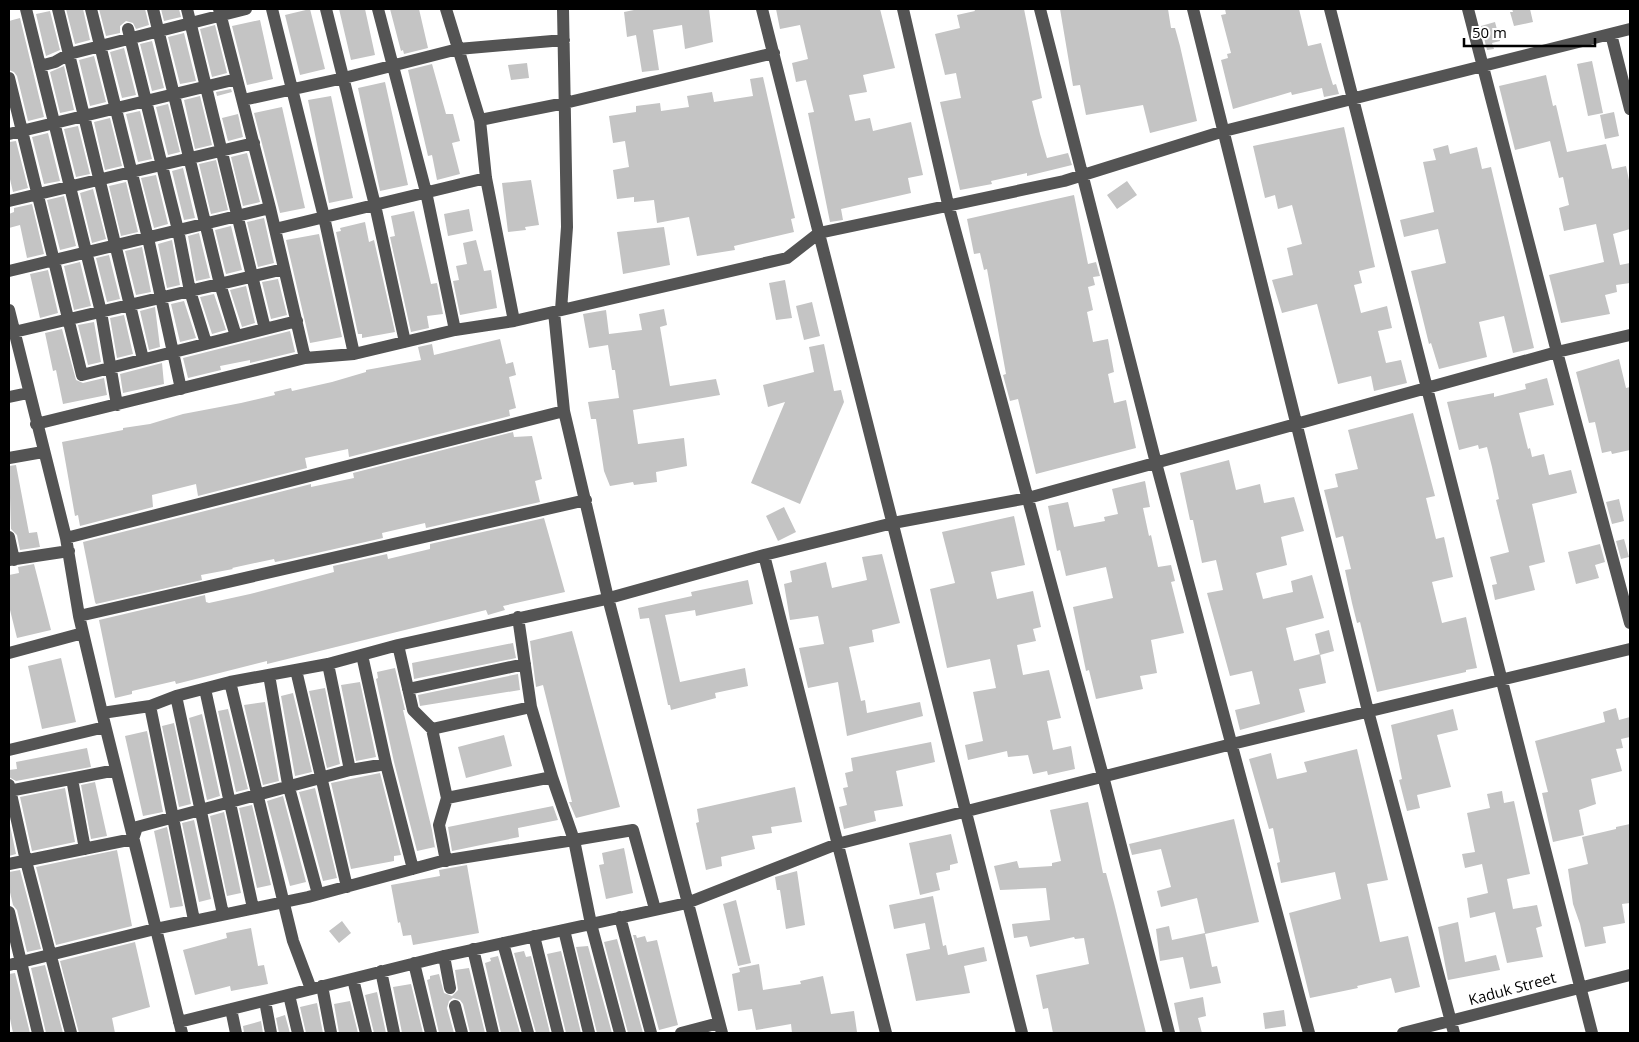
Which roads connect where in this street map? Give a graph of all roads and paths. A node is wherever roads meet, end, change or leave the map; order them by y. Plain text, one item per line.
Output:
1 (26, 9) edge
2 (58, 9) edge
3 (91, 9) edge
4 (152, 9) edge
5 (186, 9) edge
6 (246, 9) edge
7 (272, 9) edge
8 (326, 9) edge
9 (378, 9) edge
10 (446, 9) edge
11 (563, 9) edge
12 (762, 9) edge
13 (903, 9) edge
14 (1040, 9) edge
15 (1193, 9) edge
16 (1330, 9) edge
17 (1468, 9) edge
18 (220, 12) edge
19 (190, 24) junction
20 (1630, 29) edge
21 (158, 32) junction
22 (129, 34) junction
23 (1611, 34) junction
24 (564, 40) junction
25 (100, 47) junction
26 (458, 49) junction
27 (774, 53) junction
28 (69, 54) junction
29 (1482, 65) junction
30 (40, 66) junction
31 (393, 66) junction
32 (9, 78) edge
33 (344, 78) junction
34 (238, 79) junction
35 (206, 87) junction
36 (291, 88) junction
37 (174, 94) junction
38 (243, 100) junction
39 (1351, 100) junction
40 (146, 101) junction
41 (565, 103) junction
42 (115, 109) junction
43 (1630, 109) edge
44 (84, 116) junction
45 (480, 120) junction
46 (54, 123) junction
47 (22, 131) junction
48 (1224, 132) junction
49 (9, 134) edge
50 (254, 143) junction
51 (222, 151) junction
52 (190, 158) junction
53 (162, 165) junction
54 (131, 172) junction
55 (1083, 174) junction
56 (486, 178) junction
57 (100, 179) junction
58 (70, 186) junction
59 (426, 192) junction
60 (37, 194) junction
61 (9, 201) edge
62 (375, 204) junction
63 (948, 204) junction
64 (270, 208) junction
65 (238, 216) junction
66 (324, 217) junction
67 (206, 223) junction
68 (275, 229) junction
69 (178, 230) junction
70 (819, 233) junction
71 (148, 238) junction
72 (116, 245) junction
73 (87, 252) junction
74 (52, 260) junction
75 (284, 269) junction
76 (9, 271) edge
77 (251, 277) junction
78 (220, 284) junction
79 (190, 291) junction
80 (160, 298) junction
81 (128, 306) junction
82 (9, 310) edge
83 (558, 311) junction
84 (101, 312) junction
85 (67, 320) junction
86 (297, 321) junction
87 (514, 321) junction
88 (265, 329) junction
89 (455, 330) junction
90 (1630, 335) edge
91 (236, 336) junction
92 (13, 340) edge
93 (405, 342) junction
94 (206, 343) junction
95 (172, 352) junction
96 (1557, 352) junction
97 (354, 354) junction
98 (305, 358) junction
99 (143, 360) junction
100 (112, 367) junction
101 (1426, 387) junction
102 (182, 389) junction
103 (28, 393) junction
104 (9, 396) edge
105 (117, 405) junction
106 (564, 411) junction
107 (36, 424) junction
108 (1295, 425) junction
109 (43, 452) junction
110 (9, 458) edge
111 (1156, 463) junction
112 (1028, 498) junction
113 (586, 500) junction
114 (893, 522) junction
115 (9, 536) edge
116 (66, 538) junction
117 (69, 551) junction
118 (764, 555) junction
119 (11, 560) edge
120 (608, 598) junction
121 (79, 616) junction
122 (518, 617) junction
123 (1630, 623) edge
124 (83, 633) junction
125 (398, 645) junction
126 (1630, 649) edge
127 (9, 653) edge
128 (362, 655) junction
129 (328, 664) junction
130 (525, 664) junction
131 (296, 670) junction
132 (269, 675) junction
133 (1501, 678) junction
134 (230, 682) junction
135 (205, 689) junction
136 (408, 689) junction
137 (176, 696) junction
138 (150, 706) junction
139 (531, 707) junction
140 (1368, 711) junction
141 (102, 713) junction
142 (105, 727) junction
143 (432, 730) junction
144 (1232, 744) junction
145 (9, 750) edge
146 (386, 764) junction
147 (116, 770) junction
148 (350, 770) junction
149 (1102, 776) junction
150 (552, 777) junction
151 (321, 778) junction
152 (72, 779) junction
153 (289, 787) junction
154 (9, 789) edge
155 (258, 795) junction
156 (447, 798) junction
157 (230, 803) junction
158 (967, 809) junction
159 (201, 810) junction
160 (173, 818) junction
161 (133, 839) junction
162 (574, 840) junction
163 (837, 844) junction
164 (85, 849) junction
165 (26, 861) junction
166 (446, 861) junction
167 (9, 864) edge
168 (413, 869) junction
169 (346, 887) junction
170 (318, 894) junction
171 (284, 902) junction
172 (687, 903) junction
173 (253, 908) junction
174 (655, 910) junction
175 (9, 912) edge
176 (223, 914) junction
177 (620, 917) junction
178 (194, 920) junction
179 (591, 924) junction
180 (156, 928) junction
181 (564, 930) junction
182 (534, 936) junction
183 (503, 943) junction
184 (473, 949) junction
185 (50, 955) junction
186 (444, 956) junction
187 (414, 963) junction
188 (15, 964) edge
189 (381, 972) junction
190 (1630, 975) edge
191 (353, 979) junction
192 (1580, 987) junction
193 (316, 988) junction
194 (450, 988) dead end
195 (289, 995) junction
196 (264, 1001) junction
197 (455, 1006) dead end
198 (231, 1009) junction
199 (1452, 1027) edge
200 (180, 1028) edge
201 (721, 1028) edge
202 (38, 1033) edge
203 (71, 1033) edge
204 (236, 1033) edge
205 (271, 1033) edge
206 (298, 1033) edge
207 (331, 1033) edge
208 (366, 1033) edge
209 (394, 1033) edge
210 (431, 1033) edge
211 (462, 1033) edge
212 (493, 1033) edge
213 (528, 1033) edge
214 (558, 1033) edge
215 (589, 1033) edge
216 (620, 1033) edge
217 (650, 1033) edge
218 (681, 1033) edge
219 (886, 1033) edge
220 (1022, 1033) edge
221 (1169, 1033) edge
222 (1309, 1033) edge
223 (1403, 1033) edge
224 (1592, 1033) edge

1 - 30 street
2 - 28 street
3 - 25 street
4 - 21 street
5 - 19 street
6 - 18 street
7 - 36 street
8 - 33 street
9 - 31 street
10 - 26 street
11 - 24 street
12 - 27 street
13 - 63 street
14 - 55 street
15 - 48 street
16 - 39 street
17 - 29 street
18 - 19 street
18 - 34 street
19 - 21 street
19 - 35 street
20 - 23 street
21 - 22 street
21 - 37 street
22 - 25 street
22 - 40 street
23 - 29 street
23 - 43 street
24 - 26 street
24 - 41 street
25 - 28 street
25 - 42 street
26 - 31 street
26 - 45 street
27 - 41 street
27 - 70 street
28 - 30 street
28 - 44 street
29 - 39 street
29 - 96 street
30 - 46 street
31 - 33 street
31 - 59 street
32 - 47 street
33 - 36 street
33 - 62 street
34 - 35 street
34 - 38 street
35 - 37 street
35 - 51 street
36 - 38 street
36 - 66 street
37 - 40 street
37 - 52 street
38 - 50 street
39 - 48 street
39 - 101 street
40 - 42 street
40 - 53 street
41 - 45 street
41 - 83 street
42 - 44 street
42 - 54 street
44 - 46 street
44 - 57 street
45 - 56 street
46 - 47 street
46 - 58 street
47 - 49 street
47 - 60 street
48 - 55 street
48 - 108 street
50 - 51 street
50 - 64 street
51 - 52 street
51 - 65 street
52 - 53 street
52 - 67 street
53 - 54 street
53 - 69 street
54 - 57 street
54 - 71 street
55 - 63 street
55 - 111 street
56 - 59 street
56 - 87 street
57 - 58 street
57 - 72 street
58 - 60 street
58 - 73 street
59 - 62 street
59 - 89 street
60 - 61 street
60 - 74 street
62 - 66 street
62 - 93 street
63 - 70 street
63 - 112 street
64 - 65 street
64 - 68 street
65 - 67 street
65 - 77 street
66 - 68 street
66 - 97 street
67 - 69 street
67 - 78 street
68 - 75 street
69 - 71 street
69 - 79 street
70 - 83 street
70 - 114 street
71 - 72 street
71 - 80 street
72 - 73 street
72 - 81 street
73 - 74 street
73 - 84 street
74 - 76 street
74 - 85 street
75 - 77 street
75 - 86 street
77 - 78 street
77 - 88 street
78 - 79 street
78 - 91 street
79 - 80 street
79 - 94 street
80 - 81 street
80 - 95 street
81 - 84 street
81 - 99 street
82 - 92 street
83 - 87 street
83 - 106 street
84 - 85 street
84 - 100 street
85 - 92 street
85 - 100 street
86 - 88 street
86 - 98 street
87 - 89 street
88 - 91 street
89 - 93 street
90 - 96 street
91 - 94 street
92 - 103 street
93 - 97 street
94 - 95 street
95 - 99 street
95 - 102 street
96 - 101 street
96 - 123 street
97 - 98 street
98 - 102 street
99 - 100 street
100 - 105 street
101 - 108 street
101 - 133 street
102 - 105 street
103 - 104 street
103 - 107 street
105 - 107 street
106 - 113 street
106 - 116 street
107 - 109 street
108 - 111 street
108 - 140 street
109 - 110 street
109 - 116 street
111 - 112 street
111 - 144 street
112 - 114 street
112 - 149 street
113 - 120 street
113 - 121 street
114 - 118 street
114 - 158 street
115 - 119 street
116 - 117 street
117 - 119 street
117 - 121 street
118 - 120 street
118 - 163 street
120 - 122 street
120 - 172 street
121 - 124 street
122 - 125 street
122 - 130 street
124 - 127 street
124 - 141 street
125 - 128 street
125 - 136 street
126 - 133 street
128 - 129 street
128 - 146 street
129 - 131 street
129 - 148 street
130 - 136 street
130 - 139 street
131 - 132 street
131 - 151 street
132 - 134 street
132 - 153 street
133 - 140 street
133 - 192 street
134 - 135 street
134 - 155 street
135 - 137 street
135 - 157 street
136 - 143 street
137 - 138 street
137 - 159 street
138 - 141 street
138 - 160 street
139 - 143 street
139 - 150 street
140 - 144 street
140 - 199 street
141 - 142 street
142 - 145 street
142 - 147 street
143 - 156 street
144 - 149 street
144 - 222 street
146 - 148 street
146 - 168 street
147 - 152 street
147 - 161 street
148 - 151 street
149 - 158 street
149 - 221 street
150 - 156 street
150 - 162 street
151 - 153 street
151 - 169 street
152 - 154 street
152 - 164 street
153 - 155 street
153 - 170 street
154 - 165 street
155 - 157 street
155 - 171 street
156 - 166 street
157 - 159 street
157 - 173 street
158 - 163 street
158 - 220 street
159 - 160 street
159 - 176 street
160 - 161 street
160 - 178 street
161 - 164 street
161 - 180 street
162 - 166 street
162 - 174 street
162 - 179 street
163 - 172 street
163 - 219 street
164 - 165 street
165 - 167 street
165 - 185 street
166 - 168 street
168 - 169 street
169 - 170 street
170 - 171 street
171 - 173 street
171 - 193 street
172 - 174 street
172 - 201 street
173 - 176 street
174 - 177 street
175 - 188 street
176 - 178 street
177 - 179 street
177 - 217 street
178 - 180 street
179 - 181 street
179 - 216 street
180 - 185 street
180 - 200 street
181 - 182 street
181 - 215 street
182 - 183 street
182 - 214 street
183 - 184 street
183 - 213 street
184 - 186 street
184 - 212 street
185 - 188 street
185 - 203 street
186 - 187 street
186 - 194 street
187 - 189 street
187 - 210 street
188 - 202 street
189 - 191 street
189 - 209 street
190 - 192 street, Kaduk Street
191 - 193 street
191 - 208 street
192 - 199 street, Kaduk Street
192 - 224 street
193 - 195 street
193 - 207 street
195 - 196 street
195 - 206 street
196 - 198 street
196 - 205 street
197 - 211 street
198 - 200 street
198 - 204 street
199 - 223 street, Kaduk Street
201 - 218 street

